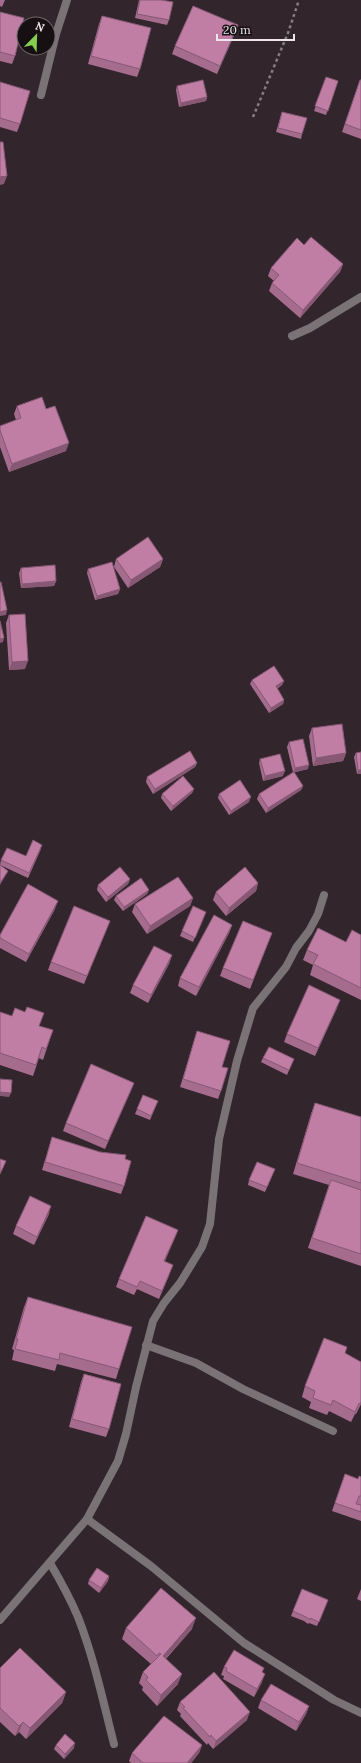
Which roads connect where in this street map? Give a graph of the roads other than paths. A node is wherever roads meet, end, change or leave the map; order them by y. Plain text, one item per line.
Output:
1 (67, 0) edge
2 (41, 95) dead end
3 (361, 297) edge
4 (292, 336) dead end
5 (324, 895) dead end
6 (146, 1345) junction
7 (333, 1430) dead end
8 (87, 1519) junction
9 (50, 1563) junction
10 (0, 1620) edge
11 (361, 1713) edge
12 (114, 1744) dead end

1 - 2 street
3 - 4 street
5 - 6 street
6 - 7 street
6 - 8 street
8 - 9 street
8 - 11 street
9 - 10 street
9 - 12 street

